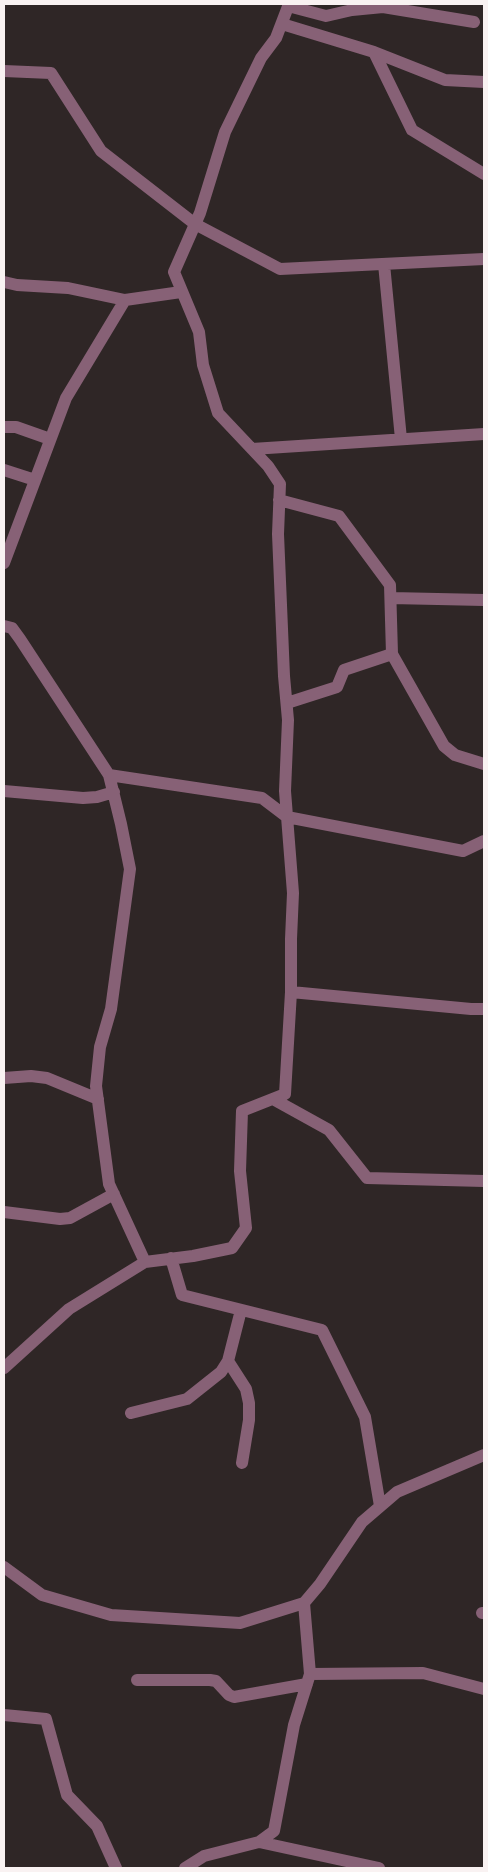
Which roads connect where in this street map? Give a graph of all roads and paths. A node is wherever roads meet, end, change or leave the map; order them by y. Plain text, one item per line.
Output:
1 (289, 5) edge
2 (474, 22) dead end
3 (282, 24) junction
4 (374, 52) junction
5 (4, 71) edge
6 (484, 82) edge
7 (484, 174) edge
8 (195, 224) junction
9 (484, 259) edge
10 (384, 264) junction
11 (4, 282) edge
12 (181, 292) junction
13 (125, 300) junction
14 (4, 427) edge
15 (484, 434) edge
16 (50, 439) junction
17 (401, 440) junction
18 (252, 449) junction
19 (4, 470) edge
20 (35, 480) junction
21 (279, 500) junction
22 (4, 564) edge
23 (390, 598) junction
24 (484, 600) edge
25 (4, 626) edge
26 (392, 654) junction
27 (287, 703) junction
28 (484, 764) edge
29 (109, 775) junction
30 (4, 791) edge
31 (114, 792) junction
32 (288, 817) junction
33 (484, 841) edge
34 (292, 992) junction
35 (484, 1009) edge
36 (4, 1078) edge
37 (98, 1099) junction
38 (273, 1099) junction
39 (484, 1182) edge
40 (114, 1194) junction
41 (4, 1212) edge
42 (172, 1258) junction
43 (145, 1262) junction
44 (240, 1310) junction
45 (228, 1361) junction
46 (4, 1368) edge
47 (131, 1412) dead end
48 (484, 1454) edge
49 (242, 1463) dead end
50 (380, 1506) junction
51 (4, 1567) edge
52 (304, 1603) junction
53 (309, 1679) junction
54 (137, 1680) dead end
55 (484, 1689) edge
56 (4, 1715) edge
57 (259, 1842) junction
58 (116, 1868) edge
59 (185, 1868) edge
60 (379, 1868) edge

1 - 2 street
1 - 3 street
3 - 4 street
3 - 8 street
4 - 6 street
4 - 7 street
5 - 8 street
8 - 10 street
8 - 12 street
9 - 10 street
10 - 17 street
11 - 13 street
12 - 13 street
12 - 18 street
13 - 16 street
14 - 16 street
15 - 17 street
16 - 20 street
17 - 18 street
18 - 21 street
19 - 20 street
20 - 22 street
21 - 23 street
21 - 27 street
23 - 24 street
23 - 26 street
25 - 29 street
26 - 27 street
26 - 28 street
27 - 32 street
29 - 31 street
29 - 32 street
30 - 31 street
31 - 37 street
32 - 33 street
32 - 34 street
34 - 35 street
34 - 38 street
36 - 37 street
37 - 40 street
38 - 39 street
38 - 42 street
40 - 41 street
40 - 43 street
42 - 43 street
42 - 44 street
43 - 46 street
44 - 45 street
44 - 50 street
45 - 47 street
45 - 49 street
48 - 50 street
50 - 52 street
51 - 52 street
52 - 53 street
53 - 54 street
53 - 55 street
53 - 57 street
56 - 58 street
57 - 59 street
57 - 60 street

